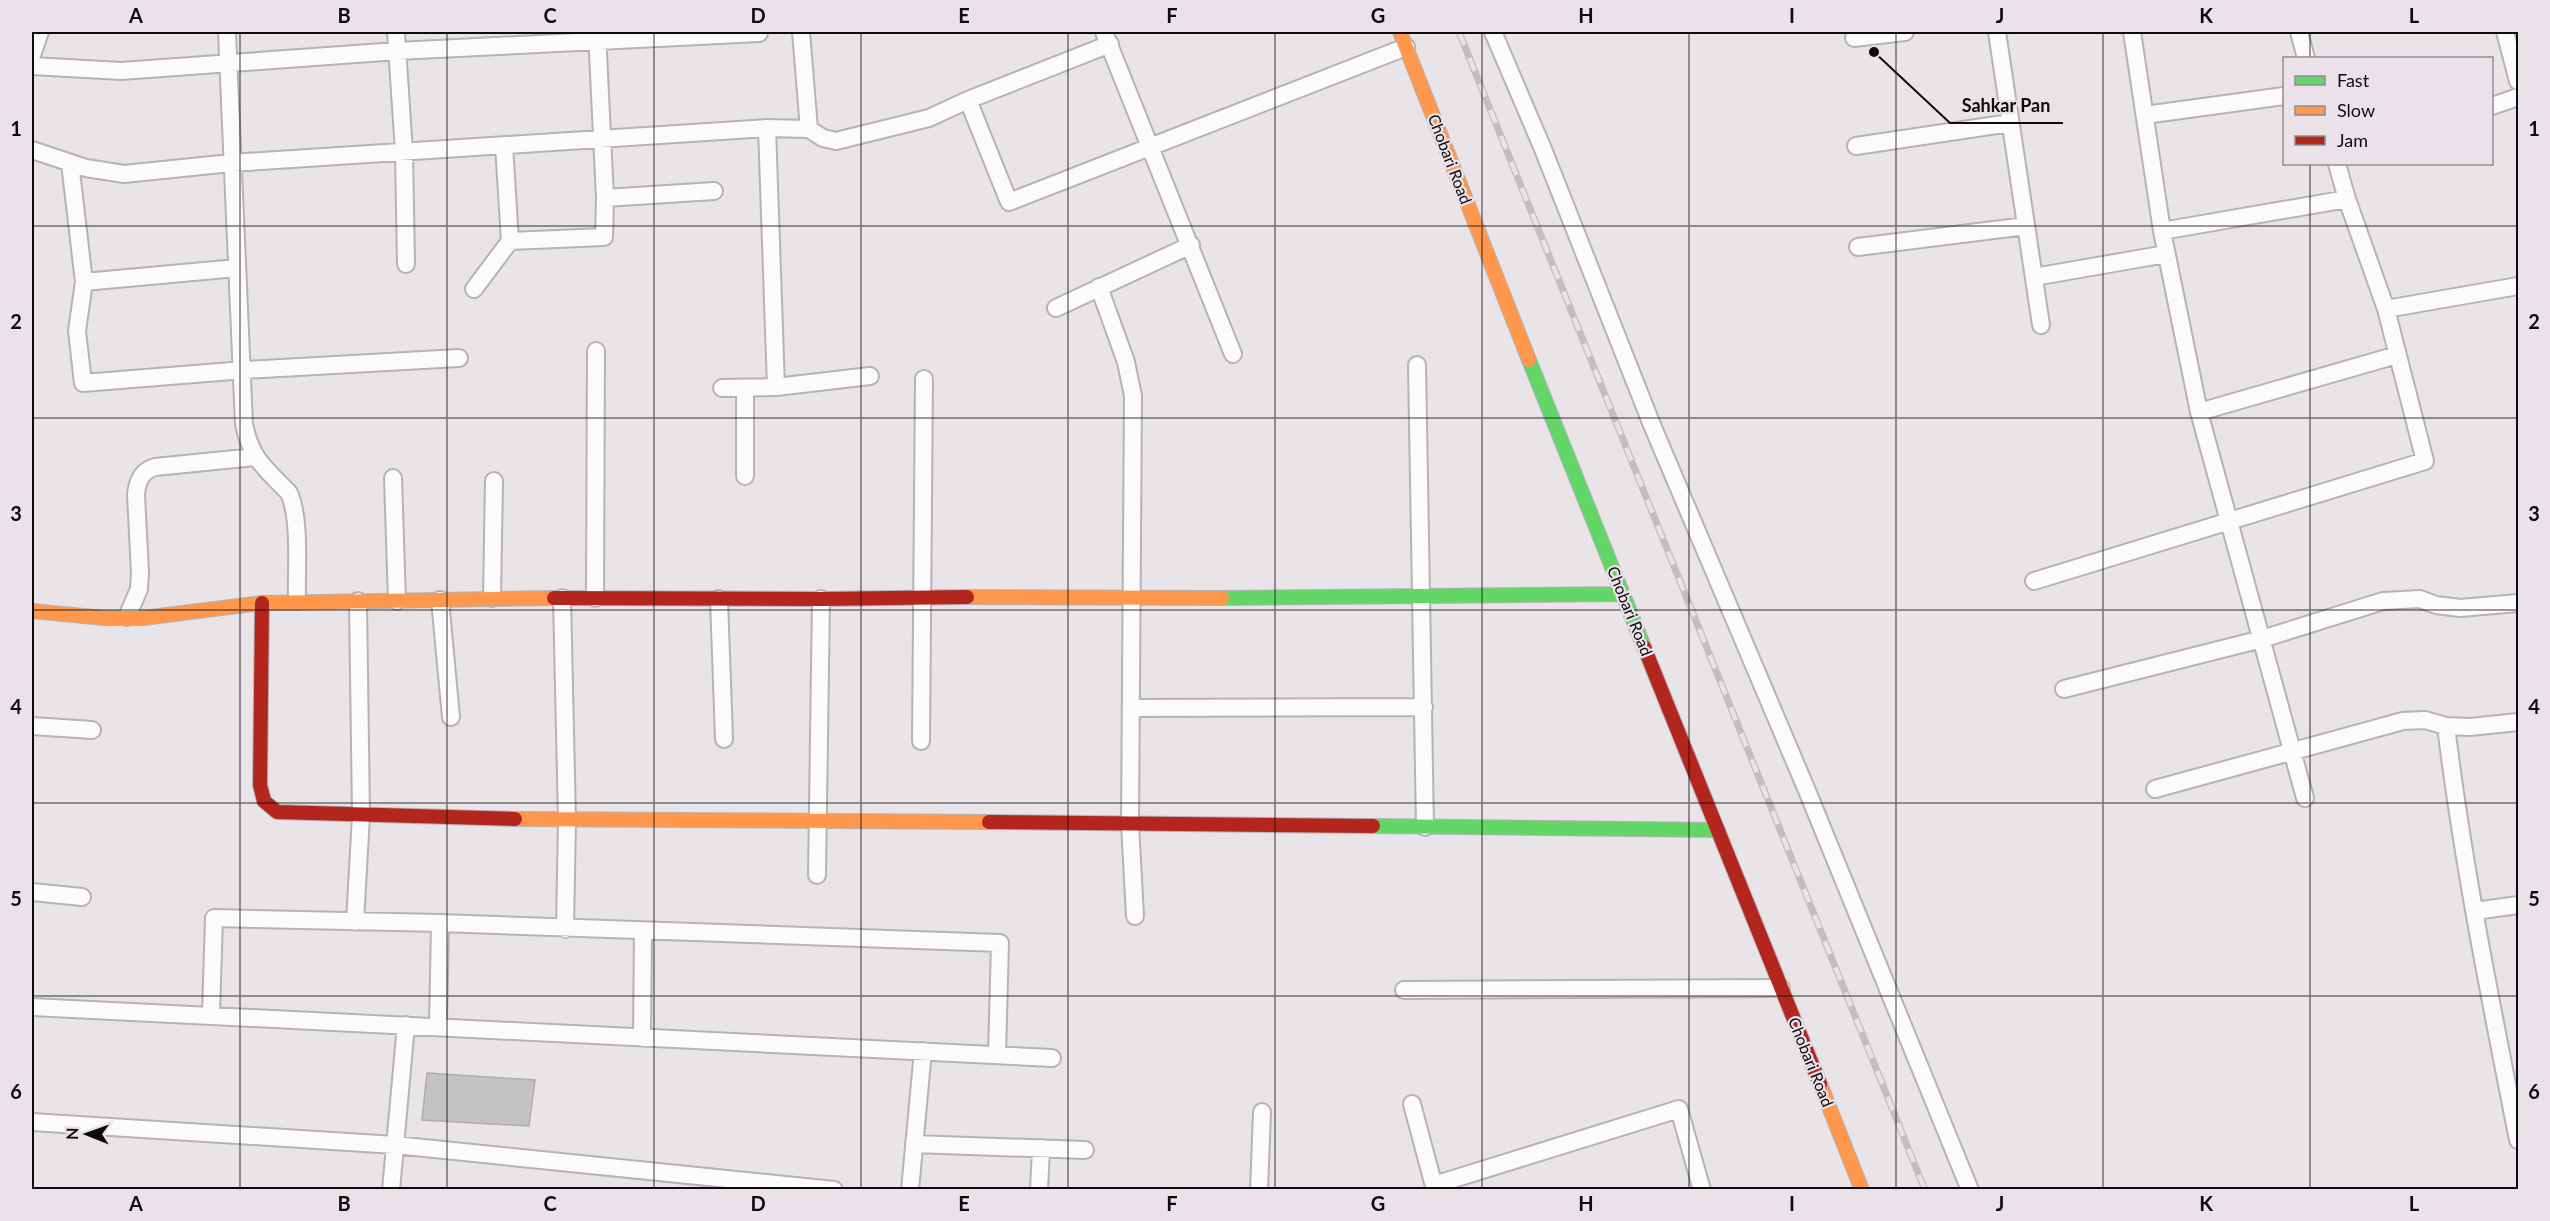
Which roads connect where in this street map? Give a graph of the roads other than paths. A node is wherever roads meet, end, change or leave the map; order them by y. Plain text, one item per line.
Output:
1 (40, 32) edge
2 (227, 32) edge
3 (396, 32) edge
4 (801, 32) edge
5 (1493, 32) edge
6 (1905, 32) edge
7 (1997, 32) edge
8 (2132, 32) edge
9 (2299, 32) edge
10 (2505, 32) edge
11 (759, 33) dead end
12 (688, 34) edge
13 (597, 36) edge
14 (1107, 38) edge
15 (1854, 38) dead end
16 (497, 39) edge
17 (1403, 39) edge
18 (397, 51) junction
19 (32, 55) edge
20 (2307, 57) edge
21 (229, 64) junction
22 (32, 66) edge
23 (2518, 81) edge
24 (2283, 96) edge
25 (2518, 97) edge
26 (968, 100) junction
27 (2493, 106) edge
28 (2145, 115) junction
29 (2010, 123) junction
30 (767, 128) junction
31 (809, 129) junction
32 (602, 140) junction
33 (504, 145) junction
34 (1152, 146) junction
35 (1856, 146) dead end
36 (32, 150) edge
37 (404, 152) junction
38 (70, 163) junction
39 (231, 163) junction
40 (2337, 165) edge
41 (714, 191) dead end
42 (605, 198) junction
43 (2347, 199) junction
44 (2026, 226) junction
45 (2162, 231) junction
46 (510, 240) junction
47 (1191, 244) junction
48 (1858, 247) dead end
49 (2166, 254) junction
50 (406, 264) dead end
51 (237, 268) junction
52 (2034, 277) junction
53 (84, 282) junction
54 (2518, 286) edge
55 (1099, 287) junction
56 (474, 289) dead end
57 (1056, 308) dead end
58 (2386, 309) junction
59 (2041, 325) dead end
60 (596, 351) dead end
61 (1233, 354) dead end
62 (2397, 355) junction
63 (459, 358) dead end
64 (1417, 365) dead end
65 (244, 370) junction
66 (870, 376) dead end
67 (924, 379) dead end
68 (776, 387) junction
69 (722, 388) dead end
70 (745, 388) junction
71 (2199, 412) junction
72 (258, 461) junction
73 (745, 476) dead end
74 (393, 478) dead end
75 (494, 481) dead end
76 (2231, 522) junction
77 (2034, 581) dead end
78 (1623, 594) junction
79 (923, 596) junction
80 (1423, 596) junction
81 (492, 598) junction
82 (562, 598) junction
83 (595, 598) junction
84 (719, 599) junction
85 (821, 599) junction
86 (1132, 599) junction
87 (441, 600) junction
88 (297, 601) junction
89 (397, 601) junction
90 (358, 602) junction
91 (262, 603) junction
92 (2518, 603) edge
93 (32, 611) edge
94 (135, 618) junction
95 (2262, 639) junction
96 (2064, 689) dead end
97 (1424, 707) junction
98 (1131, 708) junction
99 (451, 717) dead end
100 (2518, 722) edge
101 (32, 726) edge
102 (2446, 726) junction
103 (92, 730) dead end
104 (724, 739) dead end
105 (921, 741) dead end
106 (2293, 751) junction
107 (2155, 789) dead end
108 (2305, 798) dead end
109 (361, 816) junction
110 (567, 820) junction
111 (819, 820) junction
112 (1130, 824) junction
113 (1425, 827) junction
114 (1718, 830) junction
115 (817, 875) dead end
116 (32, 892) edge
117 (82, 897) dead end
118 (2518, 905) edge
119 (2475, 911) junction
120 (1135, 916) dead end
121 (355, 922) junction
122 (440, 923) junction
123 (565, 929) junction
124 (643, 932) junction
125 (1782, 988) junction
126 (1404, 990) dead end
127 (32, 1006) edge
128 (211, 1014) junction
129 (406, 1025) junction
130 (438, 1026) junction
131 (642, 1038) junction
132 (922, 1052) junction
133 (997, 1055) junction
134 (1052, 1058) dead end
135 (1412, 1104) dead end
136 (1262, 1112) dead end
137 (32, 1122) edge
138 (2518, 1140) edge
139 (914, 1144) junction
140 (395, 1145) junction
141 (1041, 1148) junction
142 (1085, 1150) dead end
143 (1434, 1187) edge
144 (799, 1188) edge
145 (391, 1190) edge
146 (834, 1190) edge
147 (910, 1190) edge
148 (1039, 1190) edge
149 (1259, 1190) edge
150 (1702, 1190) edge
151 (1862, 1190) edge
152 (1970, 1190) edge

1 - 19 street
2 - 21 street
3 - 18 street
4 - 31 street
5 - 152 street
6 - 15 street
7 - 29 street
8 - 28 street
9 - 20 street
10 - 23 street
11 - 12 street
12 - 13 street
13 - 16 street
13 - 32 street
14 - 26 street
14 - 34 street
16 - 18 street
17 - 34 street
17 - 78 street, Chobari Road
18 - 21 street
18 - 37 street
21 - 22 street
21 - 39 street
24 - 28 street
25 - 27 street
26 - 31 street
26 - 34 street
28 - 45 street
29 - 35 street
29 - 44 street
30 - 31 street
30 - 32 street
30 - 68 street
32 - 33 street
32 - 42 street
33 - 37 street
33 - 46 street
34 - 47 street
36 - 38 street
37 - 39 street
37 - 50 street
38 - 39 street
38 - 53 street
39 - 51 street
40 - 43 street
41 - 42 street
42 - 46 street
43 - 45 street
43 - 58 street
44 - 48 street
44 - 52 street
45 - 49 street
46 - 56 street
47 - 55 street
47 - 61 street
49 - 52 street
49 - 71 street
51 - 53 street
51 - 65 street
52 - 59 street
53 - 65 street
54 - 58 street
55 - 57 street
55 - 86 street
58 - 62 street
60 - 83 street
62 - 71 street
62 - 76 street
63 - 65 street
64 - 80 street
65 - 72 street
66 - 68 street
67 - 79 street
68 - 70 street
69 - 70 street
70 - 73 street
71 - 76 street
72 - 88 street
72 - 94 street
74 - 89 street
75 - 81 street
76 - 77 street
76 - 95 street
78 - 80 street
78 - 114 street, Chobari Road
79 - 85 street
79 - 86 street
79 - 105 street
80 - 86 street
80 - 97 street
81 - 82 street
81 - 87 street
82 - 83 street
82 - 110 street
83 - 84 street
84 - 85 street
84 - 104 street
85 - 111 street
86 - 98 street
87 - 89 street
87 - 99 street
88 - 90 street
88 - 91 street
89 - 90 street
90 - 109 street
91 - 94 street
91 - 109 street
92 - 95 street
93 - 94 street
95 - 96 street
95 - 106 street
97 - 98 street
97 - 113 street
98 - 112 street
100 - 102 street
101 - 103 street
102 - 106 street
102 - 119 street
106 - 107 street
106 - 108 street
109 - 110 street
109 - 121 street
110 - 111 street
110 - 123 street
111 - 112 street
111 - 115 street
112 - 113 street
112 - 120 street
113 - 114 street
114 - 125 street, Chobari Road
116 - 117 street
118 - 119 street
119 - 138 street
121 - 122 street
121 - 128 street
122 - 123 street
122 - 130 street
123 - 124 street
124 - 131 street
124 - 133 street
125 - 126 street
125 - 151 street, Chobari Road
127 - 128 street
128 - 129 street
129 - 130 street
129 - 140 street
130 - 131 street
131 - 132 street
132 - 133 street
132 - 139 street
133 - 134 street
135 - 143 street
136 - 149 street
137 - 140 street
139 - 141 street
139 - 147 street
140 - 144 street
140 - 145 street
141 - 142 street
141 - 148 street
143 - 150 street
144 - 146 street

